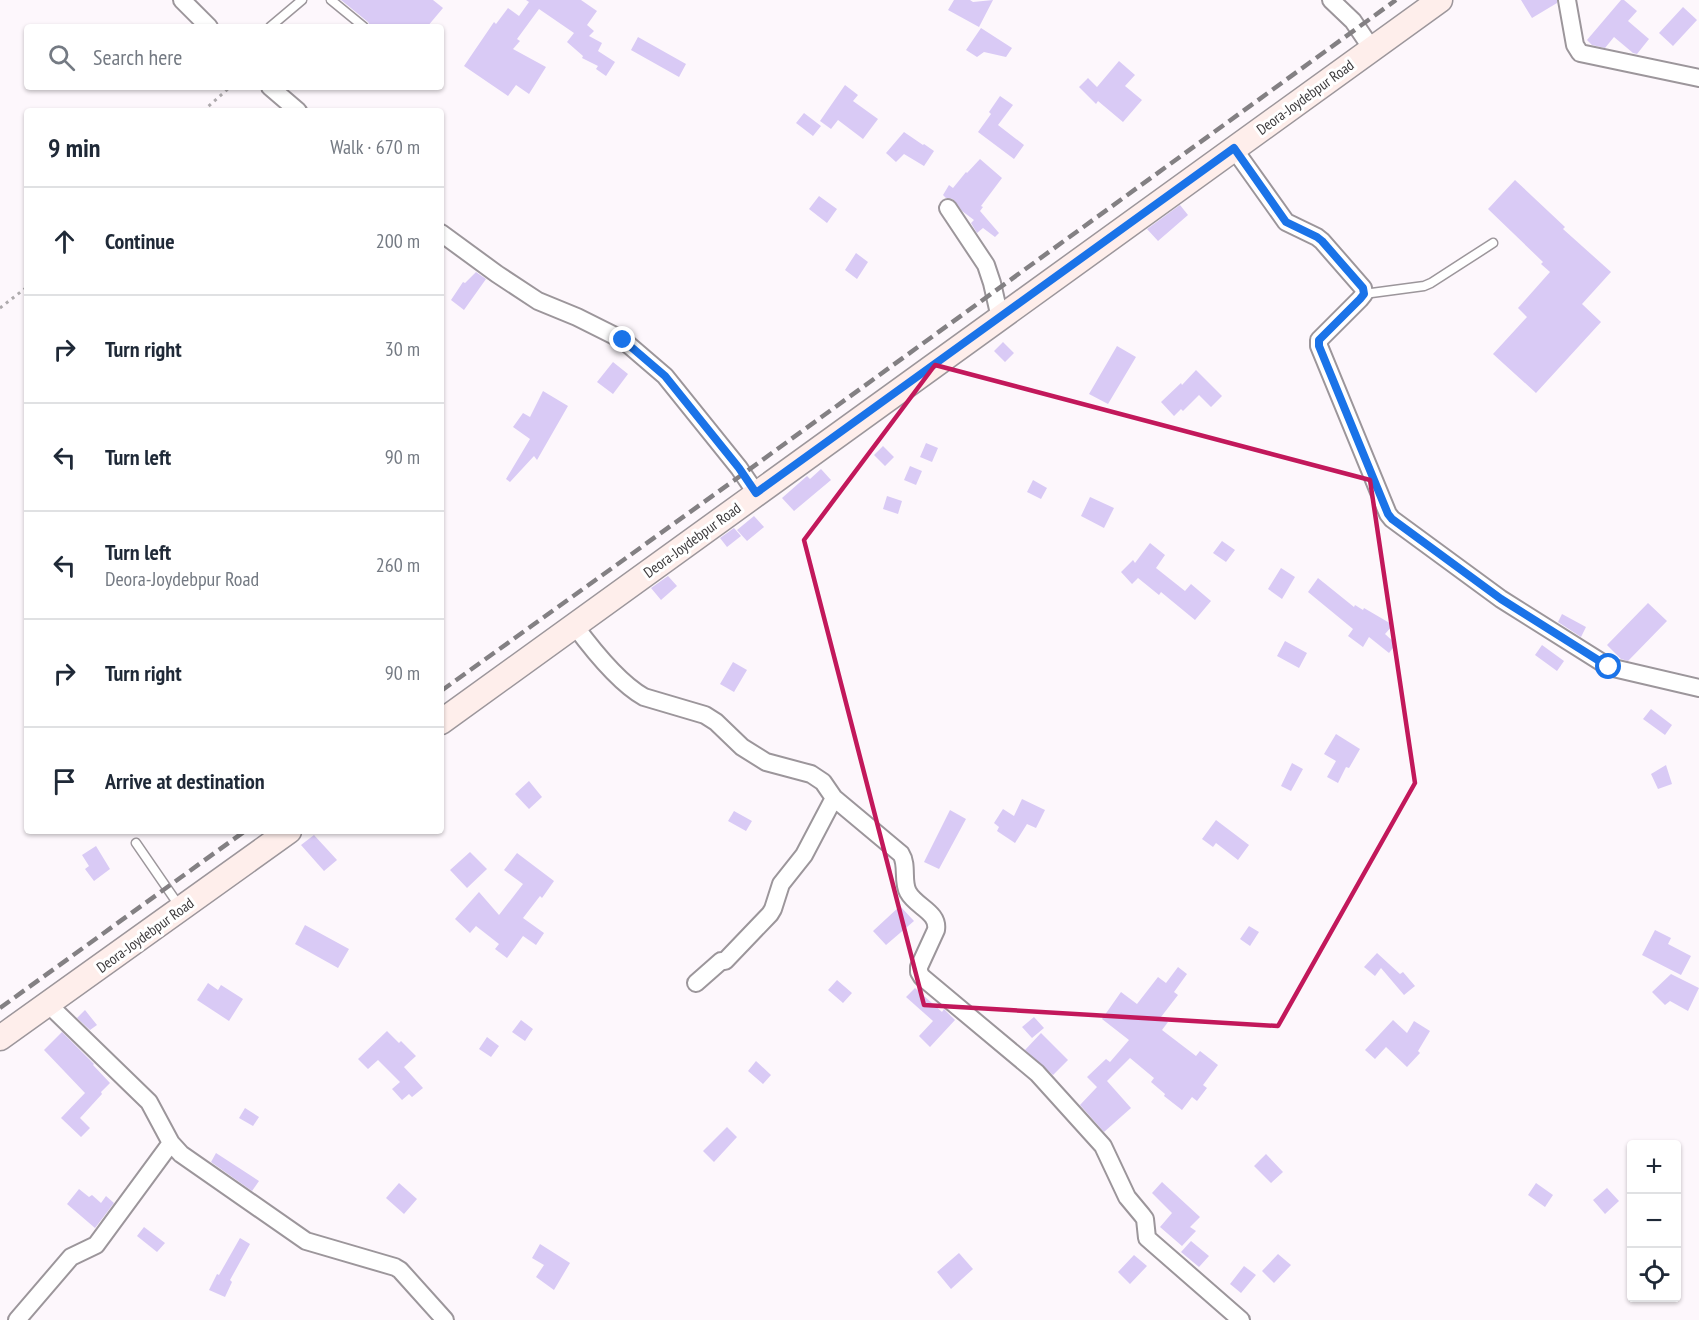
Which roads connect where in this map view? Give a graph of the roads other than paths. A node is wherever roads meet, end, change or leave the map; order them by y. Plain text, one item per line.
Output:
1 (182, 0) edge
2 (303, 0) edge
3 (331, 0) edge
4 (1331, 0) edge
5 (1440, 0) edge
6 (1567, 0) edge
7 (206, 24) edge
8 (274, 24) edge
9 (360, 24) edge
10 (1372, 49) junction
11 (1699, 78) edge
12 (274, 90) edge
13 (294, 108) edge
14 (1234, 148) junction
15 (948, 208) dead end
16 (444, 234) edge
17 (1493, 243) dead end
18 (1364, 294) junction
19 (1000, 318) junction
20 (756, 493) junction
21 (574, 626) junction
22 (1699, 688) edge
23 (444, 720) edge
24 (834, 798) junction
25 (285, 834) edge
26 (136, 843) dead end
27 (181, 909) junction
28 (696, 983) dead end
29 (48, 1004) junction
30 (0, 1038) edge
31 (171, 1143) junction
32 (17, 1320) edge
33 (445, 1320) edge
34 (1241, 1320) edge

1 - 7 street
2 - 8 lane
3 - 9 lane
4 - 10 street
5 - 10 street, Deora-Joydebpur Road
6 - 11 street
10 - 14 street, Deora-Joydebpur Road
12 - 13 street
14 - 18 street
14 - 19 street, Deora-Joydebpur Road
15 - 19 street
16 - 20 street
17 - 18 lane
18 - 22 street
19 - 20 street, Deora-Joydebpur Road
20 - 21 street, Deora-Joydebpur Road
21 - 23 street, Deora-Joydebpur Road
21 - 24 street
24 - 28 street
24 - 34 street
25 - 27 street, Deora-Joydebpur Road
26 - 27 lane
27 - 29 street, Deora-Joydebpur Road
29 - 30 street, Deora-Joydebpur Road
29 - 31 street
31 - 32 street
31 - 33 street

